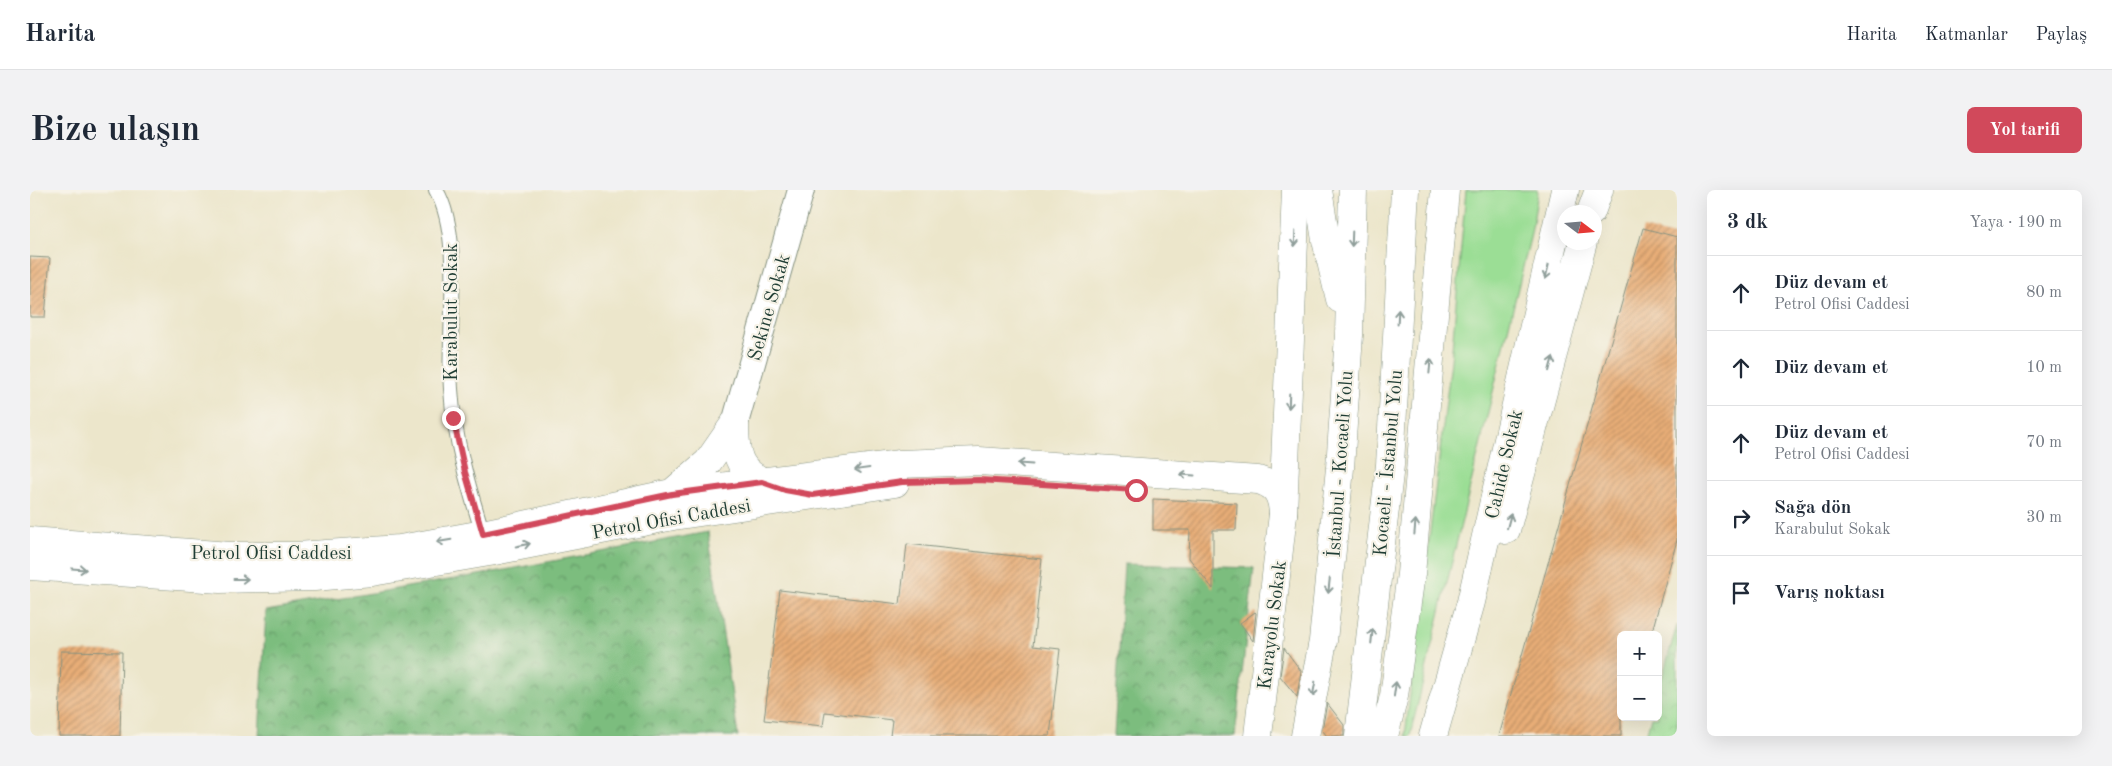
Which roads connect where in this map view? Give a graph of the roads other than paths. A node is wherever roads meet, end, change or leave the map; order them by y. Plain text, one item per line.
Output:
1 (436, 190) edge
2 (801, 190) edge
3 (1296, 190) edge
4 (1318, 190) edge
5 (1353, 190) edge
6 (1405, 190) edge
7 (1446, 190) edge
8 (1566, 190) edge
9 (1599, 190) edge
10 (1594, 205) edge
11 (1581, 250) edge
12 (1349, 335) junction
13 (736, 423) junction
14 (1288, 428) junction
15 (1258, 480) junction
16 (762, 482) junction
17 (813, 485) junction
18 (712, 488) junction
19 (673, 504) junction
20 (1283, 514) junction
21 (30, 541) edge
22 (486, 543) junction
23 (30, 566) edge
24 (1258, 736) edge
25 (1305, 736) edge
26 (1359, 736) edge
27 (1384, 736) edge
28 (1433, 736) edge
29 (1448, 736) edge

1 - 22 lane, Karabulut Sokak
2 - 13 street, Sekine Sokak
3 -> 14 main road, Karayolu Sokak
4 - 12 main road
5 -> 12 main road, İstanbul - Kocaeli Yolu
26 -> 6 main road, Kocaeli - İstanbul Yolu
27 -> 7 main road
8 -> 28 main road, Cahide Sokak
9 - 10 main road
29 -> 11 main road, Cahide Sokak
12 -> 25 main road, İstanbul - Kocaeli Yolu
13 - 16 main road
13 - 17 main road
13 - 18 main road
13 - 19 main road
14 - 15 main road
14 - 20 main road, Karayolu Sokak
15 -> 17 main road, Petrol Ofisi Caddesi
15 - 20 main road, Petrol Ofisi Caddesi
16 - 17 main road
16 - 18 main road, Petrol Ofisi Caddesi
17 - 19 main road, Petrol Ofisi Caddesi
17 - 20 main road, Petrol Ofisi Caddesi
18 - 19 main road
19 - 22 main road, Petrol Ofisi Caddesi
20 - 24 main road, Karayolu Sokak
22 -> 21 main road, Petrol Ofisi Caddesi
23 -> 22 main road, Petrol Ofisi Caddesi

